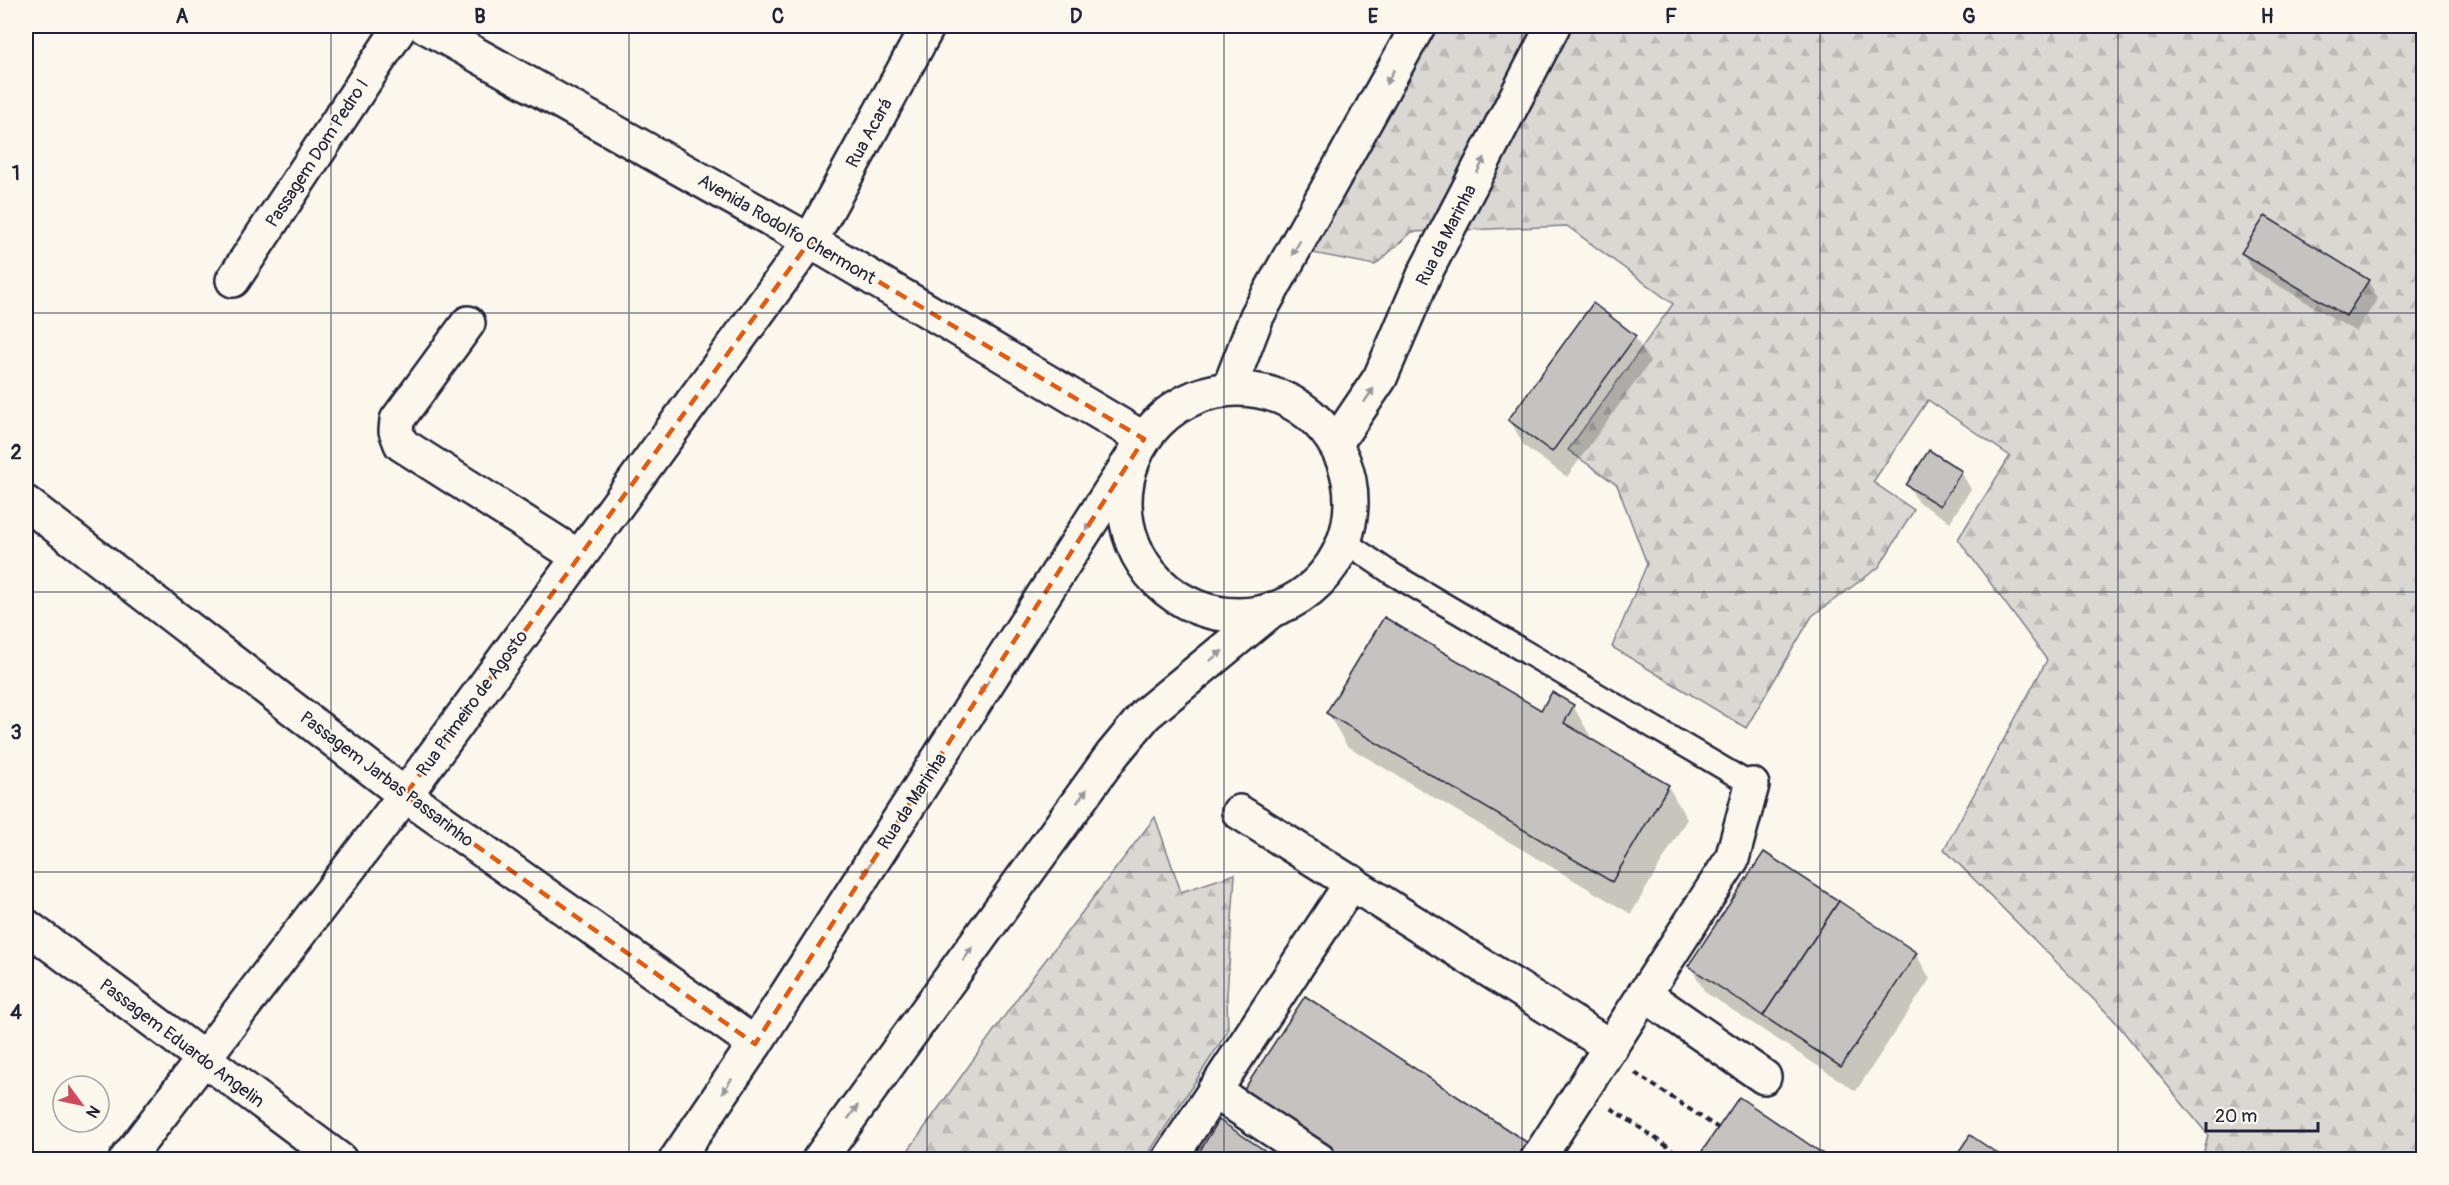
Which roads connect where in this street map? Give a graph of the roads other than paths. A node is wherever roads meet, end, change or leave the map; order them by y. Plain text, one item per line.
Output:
1 (400, 26) edge
2 (425, 26) edge
3 (928, 26) edge
4 (1418, 26) edge
5 (1553, 26) edge
6 (810, 241) junction
7 (233, 280) dead end
8 (468, 323) dead end
9 (1229, 389) junction
10 (1144, 439) junction
11 (1336, 443) junction
12 (26, 503) edge
13 (1344, 541) junction
14 (579, 557) junction
15 (1273, 609) junction
16 (1752, 785) joint
17 (405, 795) junction
18 (1239, 812) dead end
19 (1352, 882) junction
20 (26, 926) edge
21 (1644, 994) junction
22 (755, 1044) junction
23 (1609, 1051) junction
24 (202, 1059) junction
25 (1764, 1077) dead end
26 (1214, 1091) junction
27 (126, 1160) edge
28 (339, 1160) edge
29 (676, 1160) edge
30 (819, 1160) edge
31 (1169, 1160) edge
32 (1319, 1160) edge
33 (1537, 1160) edge

1 - 7 street, Passagem Dom Pedro I
2 - 6 street, Avenida Rodolfo Chermont
3 - 6 street, Rua Acará
4 -> 9 street
11 -> 5 street, Rua da Marinha
6 - 10 street, Avenida Rodolfo Chermont
6 - 14 street, Rua Primeiro de Agosto
8 - 14 street
9 - 10 street
9 - 11 street
10 - 15 street
10 -> 22 street, Rua da Marinha
11 - 13 street
12 - 17 street, Passagem Jarbas Passarinho
13 - 15 street
13 - 16 lane
14 - 17 street, Rua Primeiro de Agosto
30 -> 15 street
16 - 21 street
17 - 22 street, Passagem Jarbas Passarinho
17 - 24 street, Rua Primeiro de Agosto
18 - 19 street
19 - 23 street
19 - 26 street
20 - 24 street, Passagem Eduardo Angelin
21 - 23 street
21 - 25 street
22 -> 29 street, Rua da Marinha
23 - 33 street
24 - 27 street, Rua Primeiro de Agosto
24 - 28 street, Passagem Eduardo Angelin
26 - 31 street
26 - 32 street

